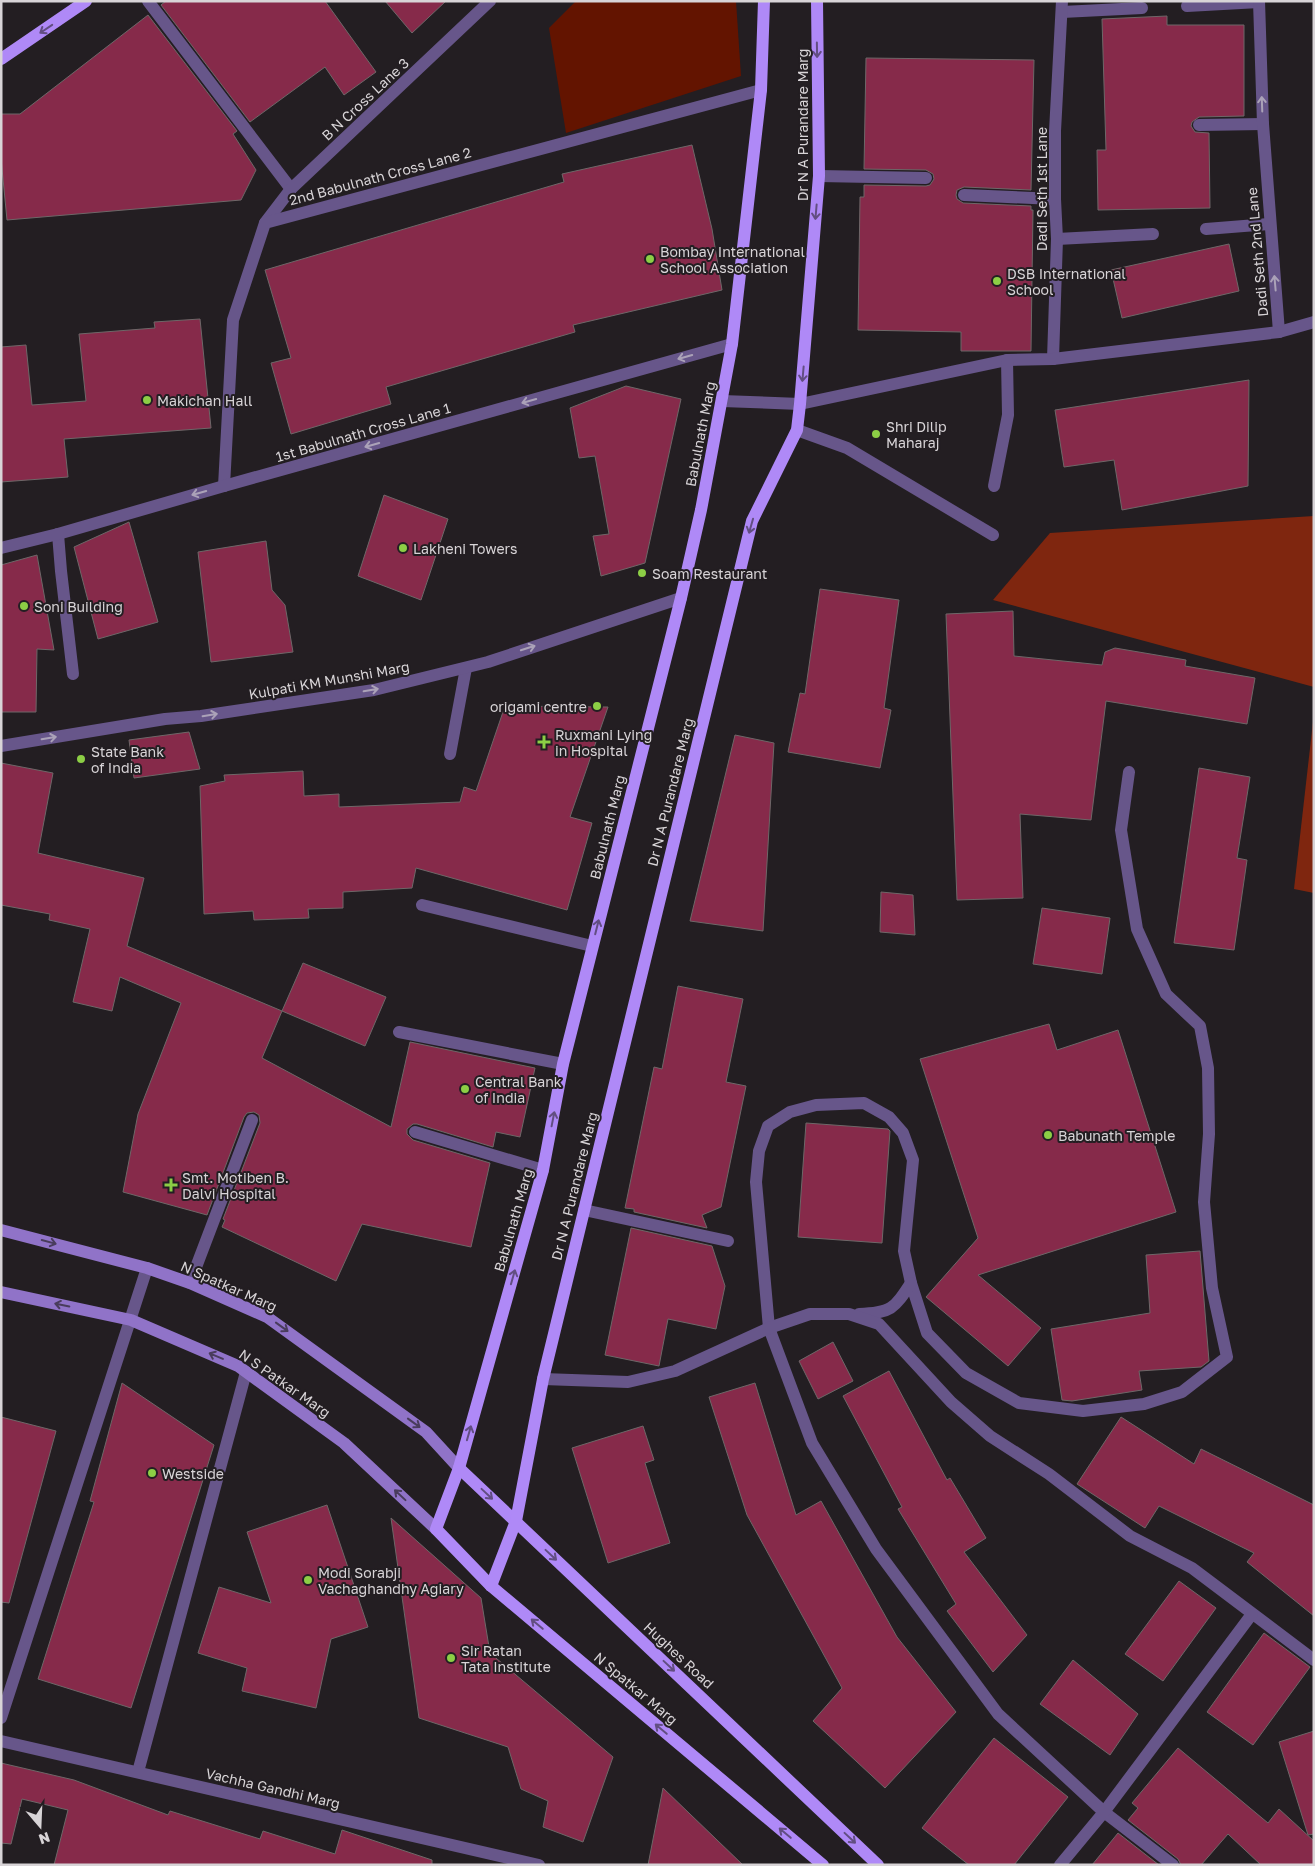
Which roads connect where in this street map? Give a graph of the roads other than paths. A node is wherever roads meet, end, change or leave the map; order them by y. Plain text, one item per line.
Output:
1 (86, 1) edge
2 (148, 1) edge
3 (490, 1) edge
4 (764, 1) edge
5 (817, 1) edge
6 (1259, 2) edge
7 (1187, 6) dead end
8 (1062, 7) edge
9 (1142, 8) dead end
10 (1, 59) edge
11 (761, 90) junction
12 (1262, 124) junction
13 (1199, 125) dead end
14 (819, 176) junction
15 (926, 178) dead end
16 (291, 189) junction
17 (964, 195) dead end
18 (1055, 199) junction
19 (265, 223) junction
20 (1269, 224) junction
21 (1206, 229) dead end
22 (1154, 234) dead end
23 (1058, 239) junction
24 (1314, 322) edge
25 (1279, 332) junction
26 (732, 344) junction
27 (1053, 359) junction
28 (1007, 360) junction
29 (722, 400) junction
30 (800, 404) junction
31 (797, 430) junction
32 (224, 486) junction
33 (994, 486) dead end
34 (58, 534) junction
35 (993, 535) dead end
36 (1, 548) edge
37 (681, 598) junction
38 (466, 668) junction
39 (73, 674) dead end
40 (1, 746) edge
41 (450, 754) dead end
42 (1129, 772) dead end
43 (422, 904) dead end
44 (592, 946) junction
45 (399, 1032) dead end
46 (563, 1064) junction
47 (252, 1120) dead end
48 (415, 1132) dead end
49 (543, 1170) junction
50 (584, 1210) junction
51 (1, 1230) edge
52 (728, 1241) dead end
53 (146, 1268) junction
54 (911, 1283) junction
55 (190, 1284) junction
56 (1, 1292) edge
57 (849, 1314) junction
58 (131, 1320) junction
59 (769, 1328) junction
60 (246, 1372) junction
61 (543, 1380) junction
62 (459, 1468) junction
63 (516, 1521) junction
64 (436, 1529) junction
65 (491, 1586) junction
66 (1252, 1614) junction
67 (1314, 1660) edge
68 (1, 1718) edge
69 (1, 1741) edge
70 (138, 1772) junction
71 (1104, 1812) junction
72 (539, 1865) edge
73 (823, 1865) edge
74 (878, 1865) edge
75 (1060, 1865) edge
76 (1173, 1865) edge

1 -> 10 main road
2 - 16 street
3 - 16 street, B N Cross Lane 3
4 - 11 main road, Babulnath Marg
5 -> 14 main road, Dr N A Purandare Marg
6 - 7 street
12 -> 6 street, Dadi Seth 2nd Lane
8 - 9 street
8 - 18 street, Dadi Seth 1st Lane
11 - 19 street, 2nd Babulnath Cross Lane 2
11 - 26 main road, Babulnath Marg
12 - 13 street
12 - 20 street, Dadi Seth 2nd Lane
14 - 15 street
14 -> 30 main road, Dr N A Purandare Marg
16 - 19 street, B N Cross Lane 3
17 - 18 street
18 - 23 street, Dadi Seth 1st Lane
19 - 32 street
20 - 21 street
25 -> 20 street, Dadi Seth 2nd Lane
22 - 23 street
23 - 27 street, Dadi Seth 1st Lane
24 - 25 street
25 - 27 street, Dadi Seth 2nd Lane
26 - 29 main road, Babulnath Marg
26 -> 32 street, 1st Babulnath Cross Lane 1
27 - 28 street
28 - 30 street
28 - 33 street
29 - 30 street
29 - 37 main road, Babulnath Marg
30 - 31 main road, Dr N A Purandare Marg
31 - 35 street
31 -> 50 main road, Dr N A Purandare Marg
32 -> 34 street, 1st Babulnath Cross Lane 1
34 - 36 street, 1st Babulnath Cross Lane 1
34 - 39 street
38 -> 37 street, Kulpati KM Munshi Marg
44 -> 37 main road, Babulnath Marg
40 -> 38 street, Kulpati KM Munshi Marg
38 - 41 street
42 - 54 street
43 - 44 street
44 - 46 main road, Babulnath Marg
45 - 46 street
49 -> 46 main road, Babulnath Marg
47 - 55 street
48 - 49 street
62 -> 49 main road, Babulnath Marg
50 - 52 street
50 - 61 main road, Dr N A Purandare Marg
51 -> 53 main road, N Spatkar Marg
53 - 55 main road, N Spatkar Marg
53 - 58 street
54 - 57 street
54 - 59 street
55 -> 62 main road, N Spatkar Marg
58 -> 56 main road, N S Patkar Marg
57 - 59 street
57 - 66 street
60 -> 58 main road, N S Patkar Marg
58 - 68 street
59 - 61 street
59 - 71 street
64 -> 60 main road, N S Patkar Marg
60 - 70 street
61 - 63 main road, Dr N A Purandare Marg
62 -> 63 main road, Hughes Road
62 - 64 main road, Babulnath Marg
63 - 65 main road, Dr N A Purandare Marg
63 -> 74 main road, Hughes Road
64 - 65 main road, N Spatkar Marg
73 -> 65 main road, N Spatkar Marg
66 - 67 street
66 - 71 street
69 - 70 street, Vachha Gandhi Marg
70 - 72 street, Vachha Gandhi Marg
71 - 75 street
71 - 76 street

